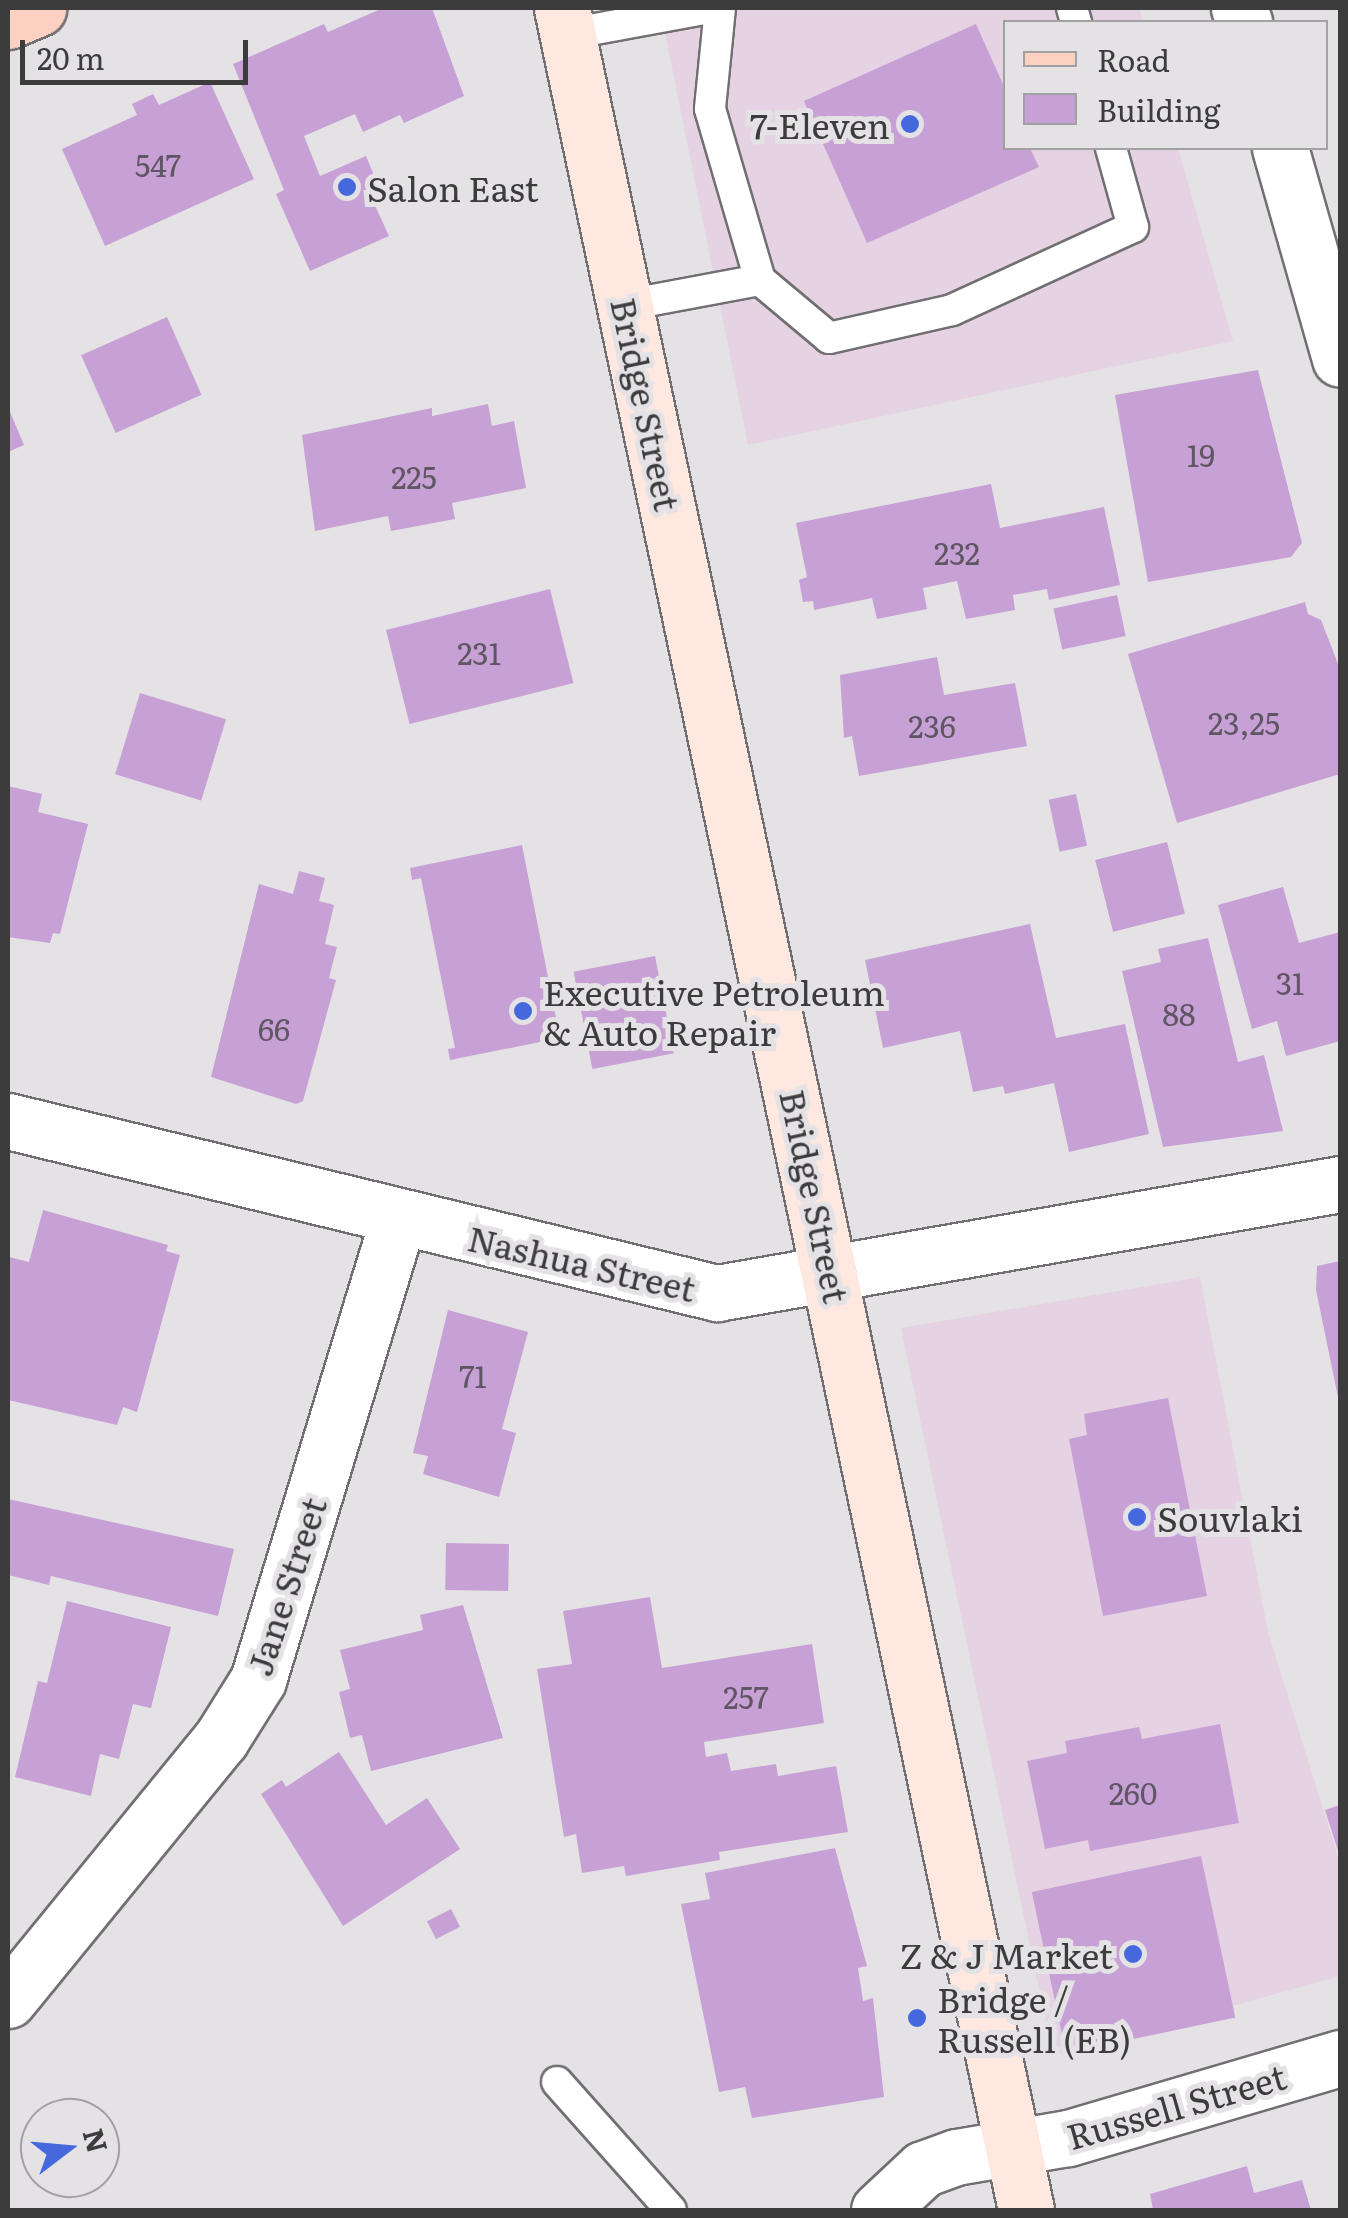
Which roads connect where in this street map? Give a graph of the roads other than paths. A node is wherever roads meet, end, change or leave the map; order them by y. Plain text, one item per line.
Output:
1 (38, 8) edge
2 (709, 8) edge
3 (720, 8) edge
4 (8, 21) edge
5 (565, 21) edge
6 (1112, 150) edge
7 (1281, 150) edge
8 (760, 280) junction
9 (626, 306) junction
10 (1340, 359) edge
11 (8, 1121) edge
12 (1340, 1184) edge
13 (398, 1219) junction
14 (834, 1276) junction
15 (8, 2000) edge
16 (1340, 2058) edge
17 (557, 2082) dead end
18 (1010, 2148) junction
19 (672, 2210) edge
20 (879, 2210) edge
21 (1026, 2210) edge

1 - 4 main road
2 - 5 lane
3 - 8 lane
5 - 9 main road, Bridge Street
6 - 8 lane
7 - 10 street
8 - 9 lane
9 - 14 main road, Bridge Street
11 - 13 street, Nashua Street
12 - 14 street, Nashua Street
13 - 14 street, Nashua Street
13 - 15 street, Jane Street
14 - 18 main road, Bridge Street
16 - 18 street, Russell Street
17 - 19 lane
18 - 20 street, Russell Street
18 - 21 main road, Bridge Street

